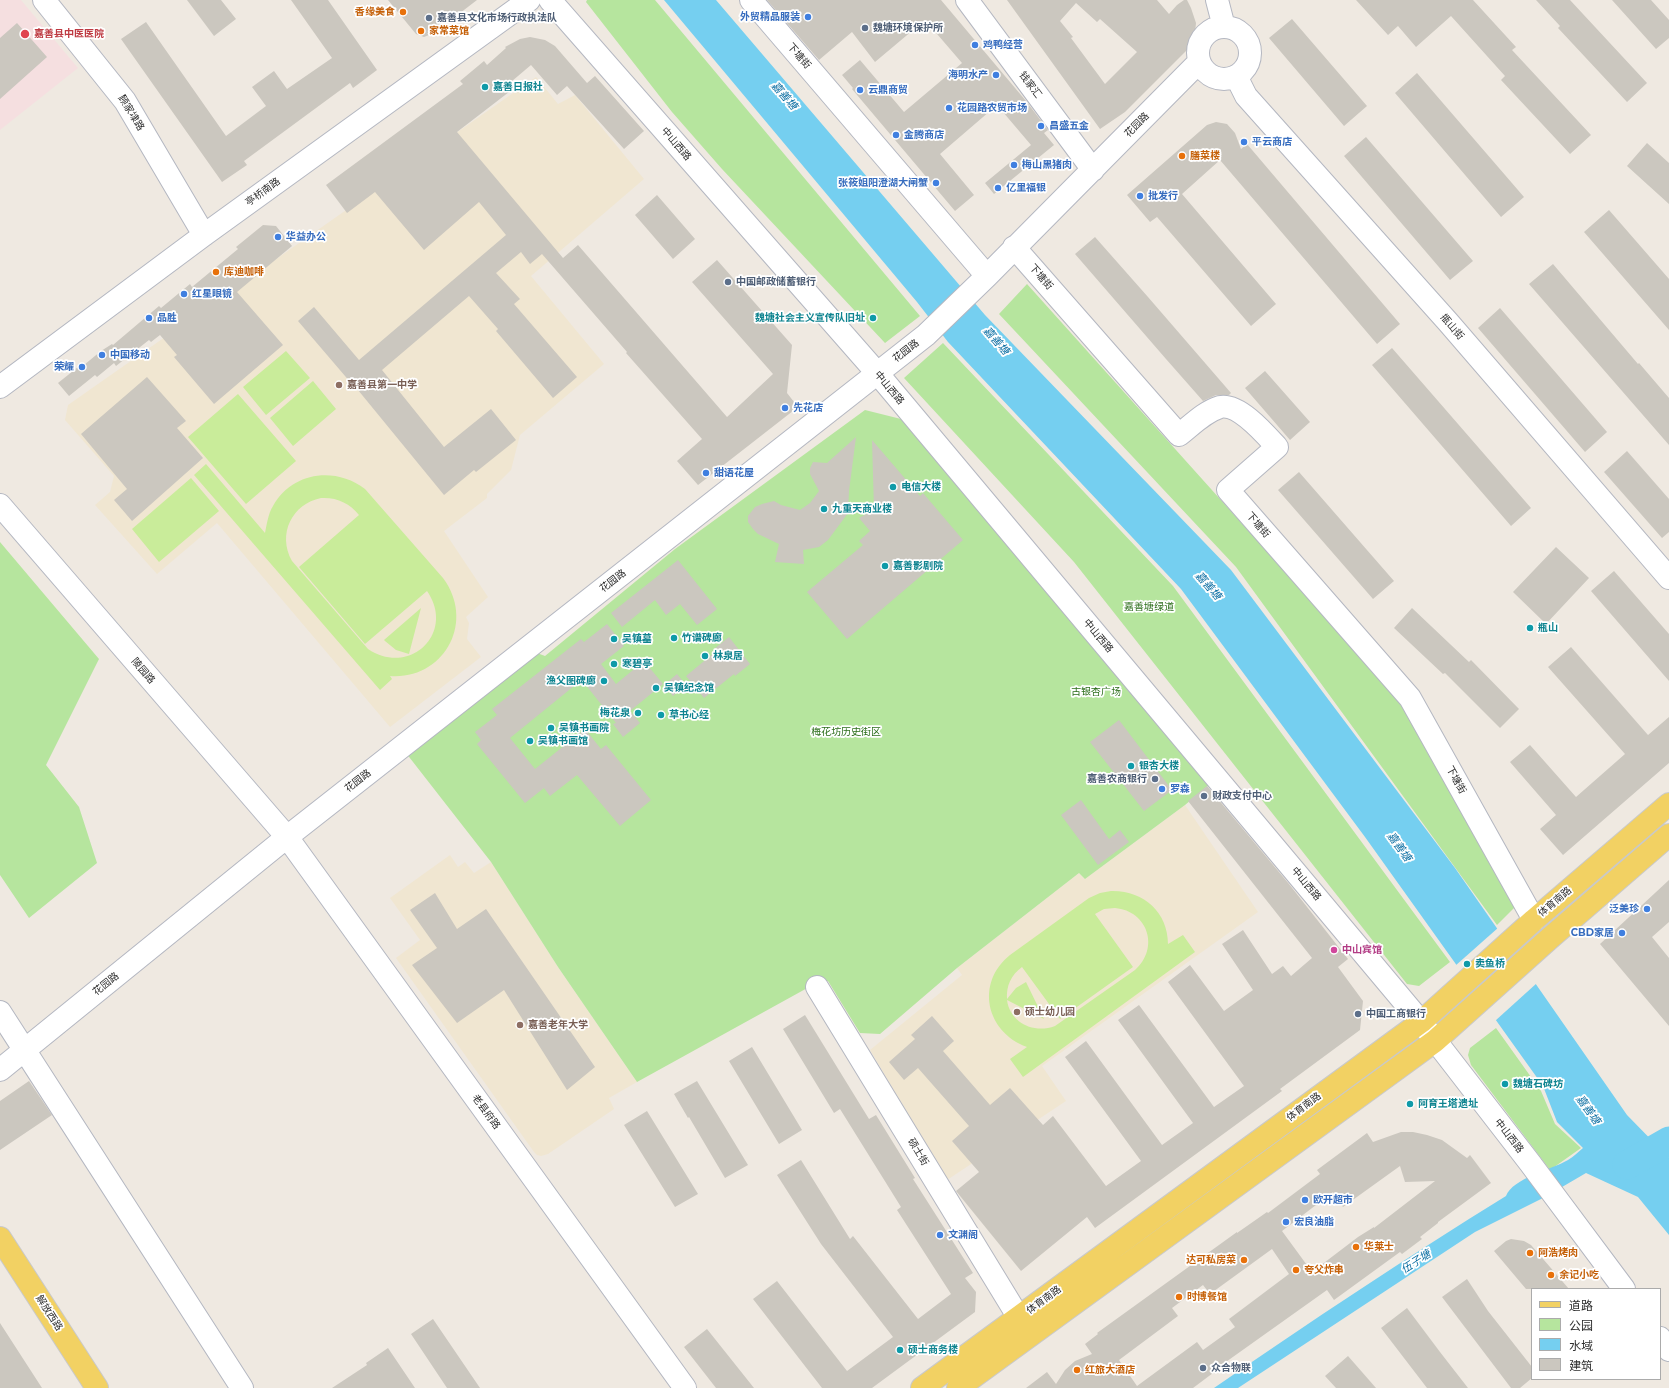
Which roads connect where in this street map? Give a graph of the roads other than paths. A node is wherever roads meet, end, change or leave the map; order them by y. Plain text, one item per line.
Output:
1 (44, 0) edge
2 (529, 0) edge
3 (550, 0) edge
4 (751, 0) edge
5 (966, 0) edge
6 (1217, 0) edge
7 (1224, 27) junction
8 (1199, 62) junction
9 (1236, 76) junction
10 (1093, 170) junction
11 (204, 235) junction
12 (1014, 248) junction
13 (987, 276) junction
14 (878, 374) junction
15 (0, 387) edge
16 (0, 505) edge
17 (1669, 578) edge
18 (1669, 804) edge
19 (1669, 835) edge
20 (287, 837) junction
21 (1534, 920) junction
22 (817, 987) dead end
23 (0, 1012) edge
24 (1421, 1022) junction
25 (1435, 1041) junction
26 (24, 1051) junction
27 (0, 1070) edge
28 (0, 1238) edge
29 (0, 1266) edge
30 (1623, 1288) edge
31 (1019, 1318) junction
32 (1661, 1339) edge
33 (1669, 1350) edge
34 (79, 1388) edge
35 (97, 1388) edge
36 (242, 1388) edge
37 (685, 1388) edge
38 (922, 1388) edge
39 (958, 1388) edge

1 - 11 street, 顾家埭路
2 - 11 street, 亭桥南路
3 - 14 street, 中山西路
4 - 13 street, 下塘街
5 - 10 street, 钱家汇
6 - 7 street
7 - 8 street
7 - 9 street
8 - 9 street
8 - 10 street, 花园路
9 - 17 street, 甁山街
10 - 12 street, 花园路
11 - 15 street, 亭桥南路
12 - 13 street, 花园路
12 - 21 street, 下塘街
13 - 14 street, 花园路
14 - 20 street, 花园路
14 - 24 street, 中山西路
16 - 20 street, 陵园路
18 - 21 main road, 体育南路
19 - 25 main road, 体育南路
20 - 26 street, 花园路
20 - 37 street, 老县府路
21 - 24 main road, 体育南路
22 - 31 street, 硕士街
23 - 26 street
24 - 25 street, 中山西路
24 - 31 main road, 体育南路
25 - 30 street, 中山西路
25 - 39 main road, 体育南路
26 - 27 street, 花园路
26 - 36 street
28 - 35 main road, 解放西路
29 - 34 main road, 解放西路
31 - 38 main road, 体育南路
32 - 33 street

